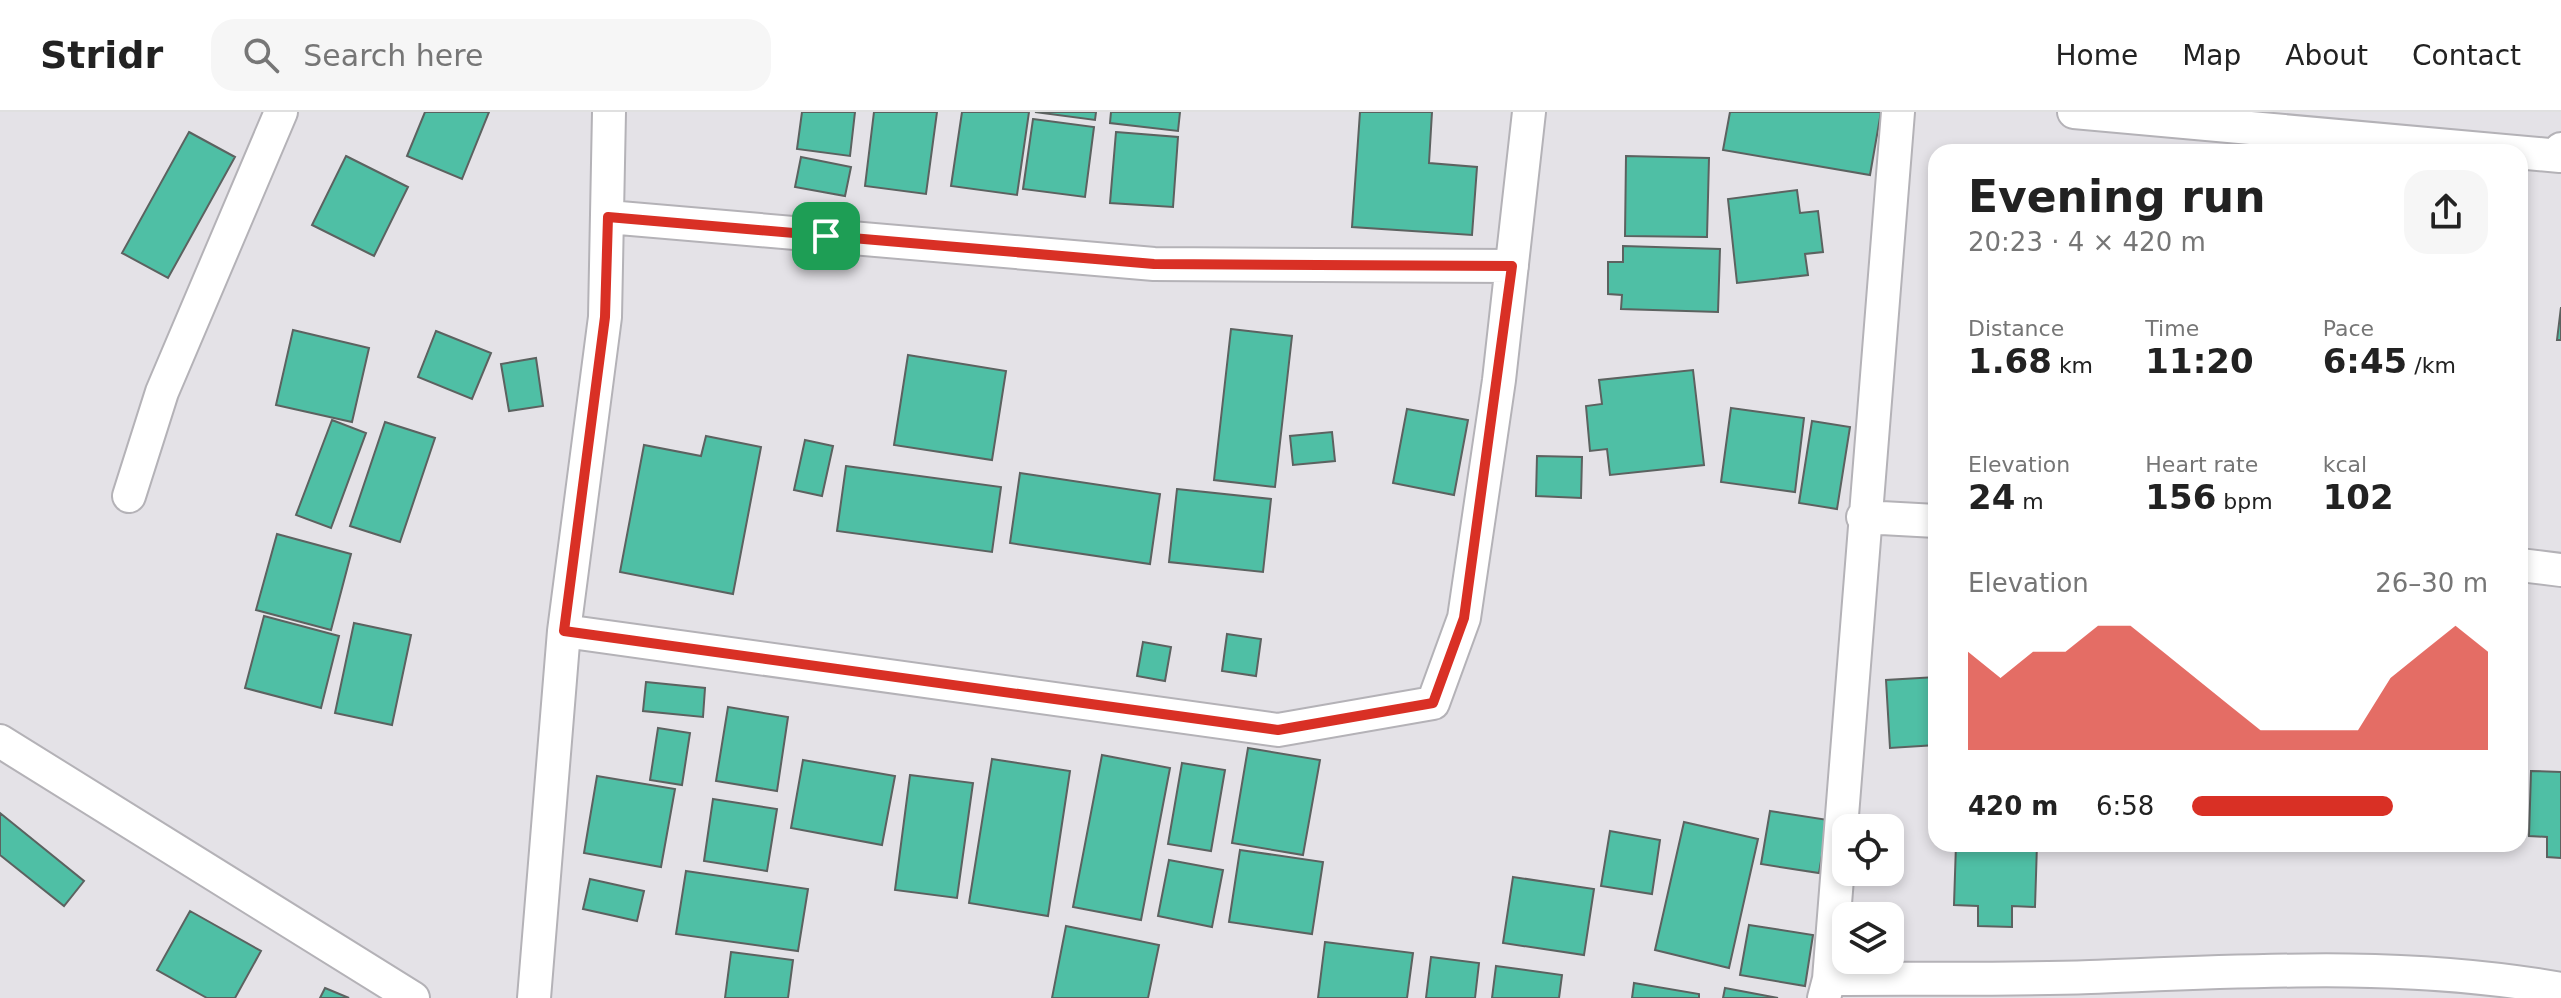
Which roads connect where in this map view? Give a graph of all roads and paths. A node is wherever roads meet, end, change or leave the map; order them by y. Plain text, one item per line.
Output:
1 (281, 112) edge
2 (609, 112) edge
3 (1529, 112) edge
4 (1898, 112) edge
5 (2074, 112) edge
6 (2427, 144) edge
7 (2561, 149) edge
8 (2528, 153) edge
9 (608, 217) junction
10 (1512, 266) junction
11 (129, 496) dead end
12 (1863, 517) junction
13 (1928, 521) edge
14 (2528, 566) edge
15 (2561, 570) edge
16 (564, 631) junction
17 (0, 741) edge
18 (1827, 988) edge
19 (2561, 989) edge
20 (413, 998) edge
21 (534, 998) edge

1 - 11 street
2 - 9 street
3 - 10 street
4 - 12 street
5 - 6 street
7 - 8 street
9 - 10 street
9 - 16 street
10 - 16 street
12 - 13 street
12 - 18 street
14 - 15 street
16 - 21 street
17 - 20 street
18 - 19 street

